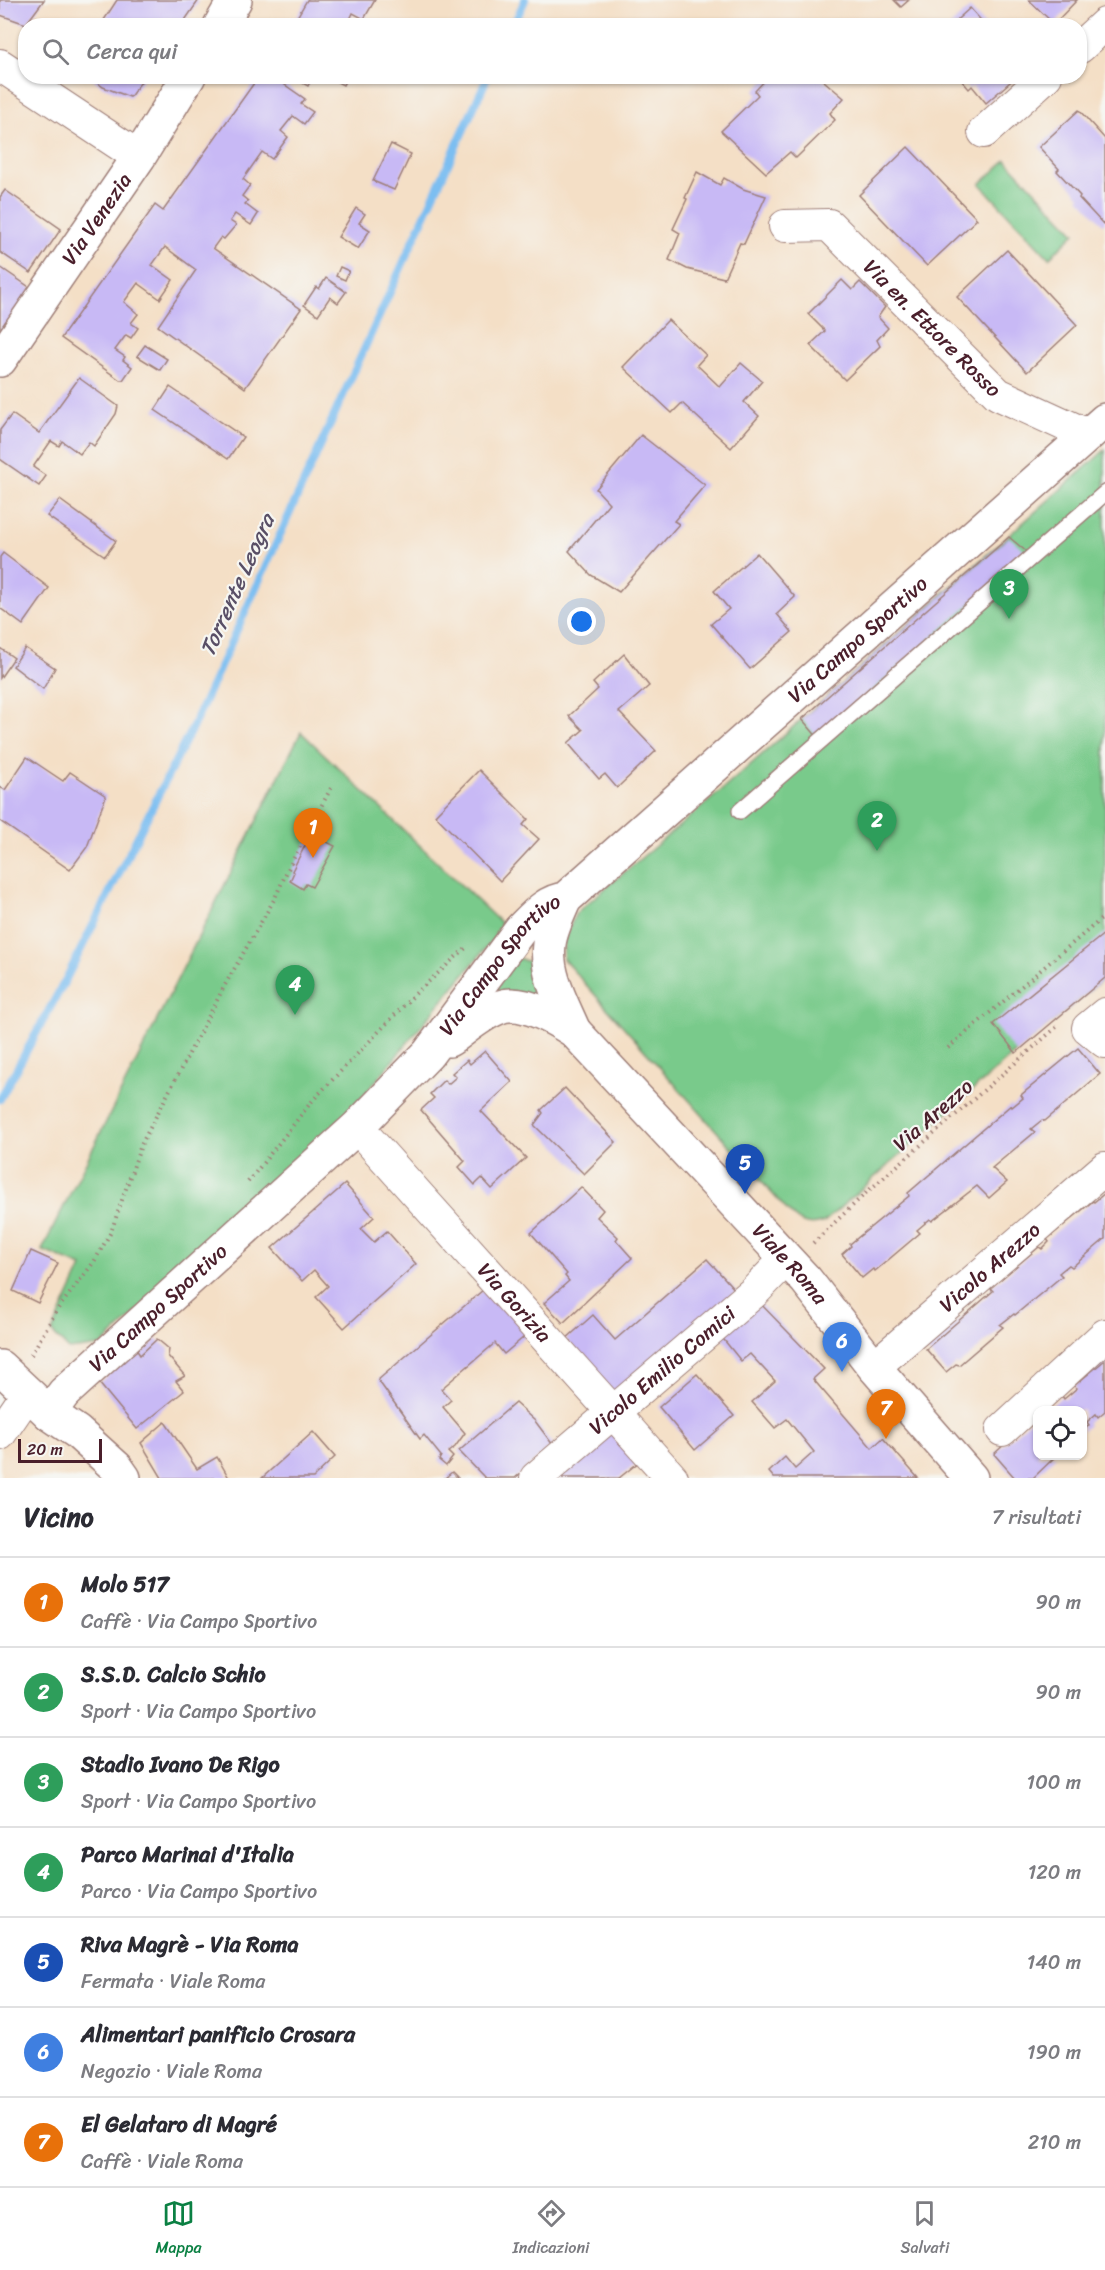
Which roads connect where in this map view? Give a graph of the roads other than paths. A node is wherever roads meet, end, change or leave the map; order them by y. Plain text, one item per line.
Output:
1 (235, 0) edge
2 (225, 18) edge
3 (1105, 24) edge
4 (1087, 41) edge
5 (0, 65) edge
6 (18, 77) edge
7 (29, 84) edge
8 (184, 84) edge
9 (1037, 84) edge
10 (984, 132) dead end
11 (139, 157) junction
12 (785, 226) dead end
13 (0, 360) edge
14 (1096, 427) edge
15 (1105, 493) edge
16 (740, 811) dead end
17 (565, 899) junction
18 (1105, 1014) edge
19 (574, 1031) junction
20 (1105, 1042) edge
21 (428, 1054) junction
22 (357, 1127) junction
23 (1105, 1168) edge
24 (800, 1251) junction
25 (1105, 1335) edge
26 (874, 1367) junction
27 (23, 1389) edge
28 (614, 1413) junction
29 (1002, 1430) dead end
30 (0, 1434) edge
31 (123, 1478) edge
32 (536, 1478) edge
33 (672, 1478) edge
34 (971, 1478) edge

1 - 2 street
3 - 4 street
5 - 6 street
7 - 11 street
8 - 11 street, Via Venezia
9 - 10 street
11 - 13 street, Via Venezia
12 - 14 street, Via en. Ettore Rosso
14 - 17 street, Via Campo Sportivo
15 - 16 lane
17 - 19 street
17 - 21 street, Via Campo Sportivo
18 - 20 street
19 - 21 street
19 - 24 street, Viale Roma
21 - 22 street, Via Campo Sportivo
22 - 27 street, Via Campo Sportivo
22 - 28 street, Via Gorizia
23 - 26 street, Vicolo Arezzo
24 - 26 street, Viale Roma
24 - 28 street, Vicolo Emilio Comici
25 - 29 street
26 - 34 street, Viale Roma
27 - 30 street
27 - 31 street
28 - 32 street, Vicolo Emilio Comici
28 - 33 street, Via Gorizia

